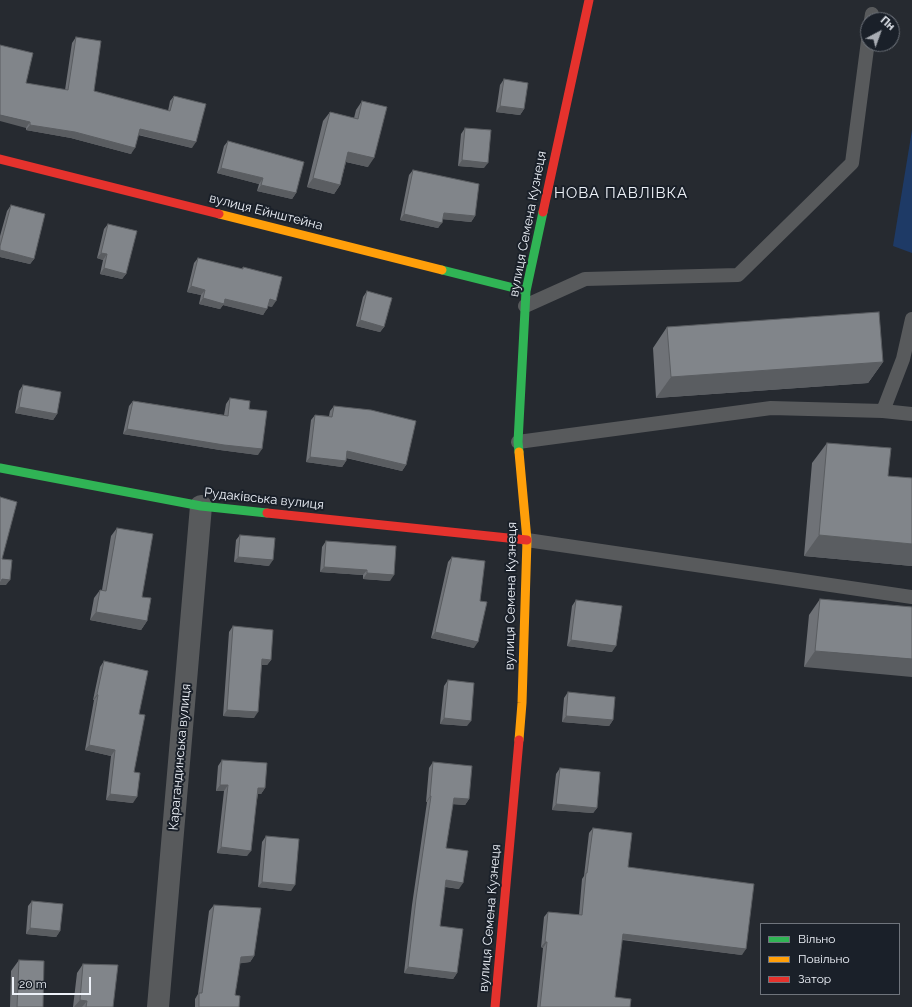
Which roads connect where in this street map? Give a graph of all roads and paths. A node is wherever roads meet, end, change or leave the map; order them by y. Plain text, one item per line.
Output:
1 (589, 0) edge
2 (867, 52) edge
3 (0, 159) edge
4 (526, 291) junction
5 (525, 306) junction
6 (912, 319) edge
7 (883, 411) junction
8 (912, 414) edge
9 (518, 442) junction
10 (0, 468) edge
11 (201, 506) junction
12 (527, 540) junction
13 (912, 597) edge
14 (158, 1007) edge
15 (495, 1007) edge

1 - 4 street, вулиця Семена Кузнеця
2 - 5 lane
3 - 4 street, вулиця Ейнштейна
4 - 5 street, вулиця Семена Кузнеця
5 - 9 street, вулиця Семена Кузнеця
6 - 7 lane
7 - 8 lane
7 - 9 lane
9 - 12 street, вулиця Семена Кузнеця
10 - 11 street, Рудаківська вулиця
11 - 12 street, Рудаківська вулиця
11 - 14 street, Карагандинська вулиця
12 - 13 lane
12 - 15 street, вулиця Семена Кузнеця

